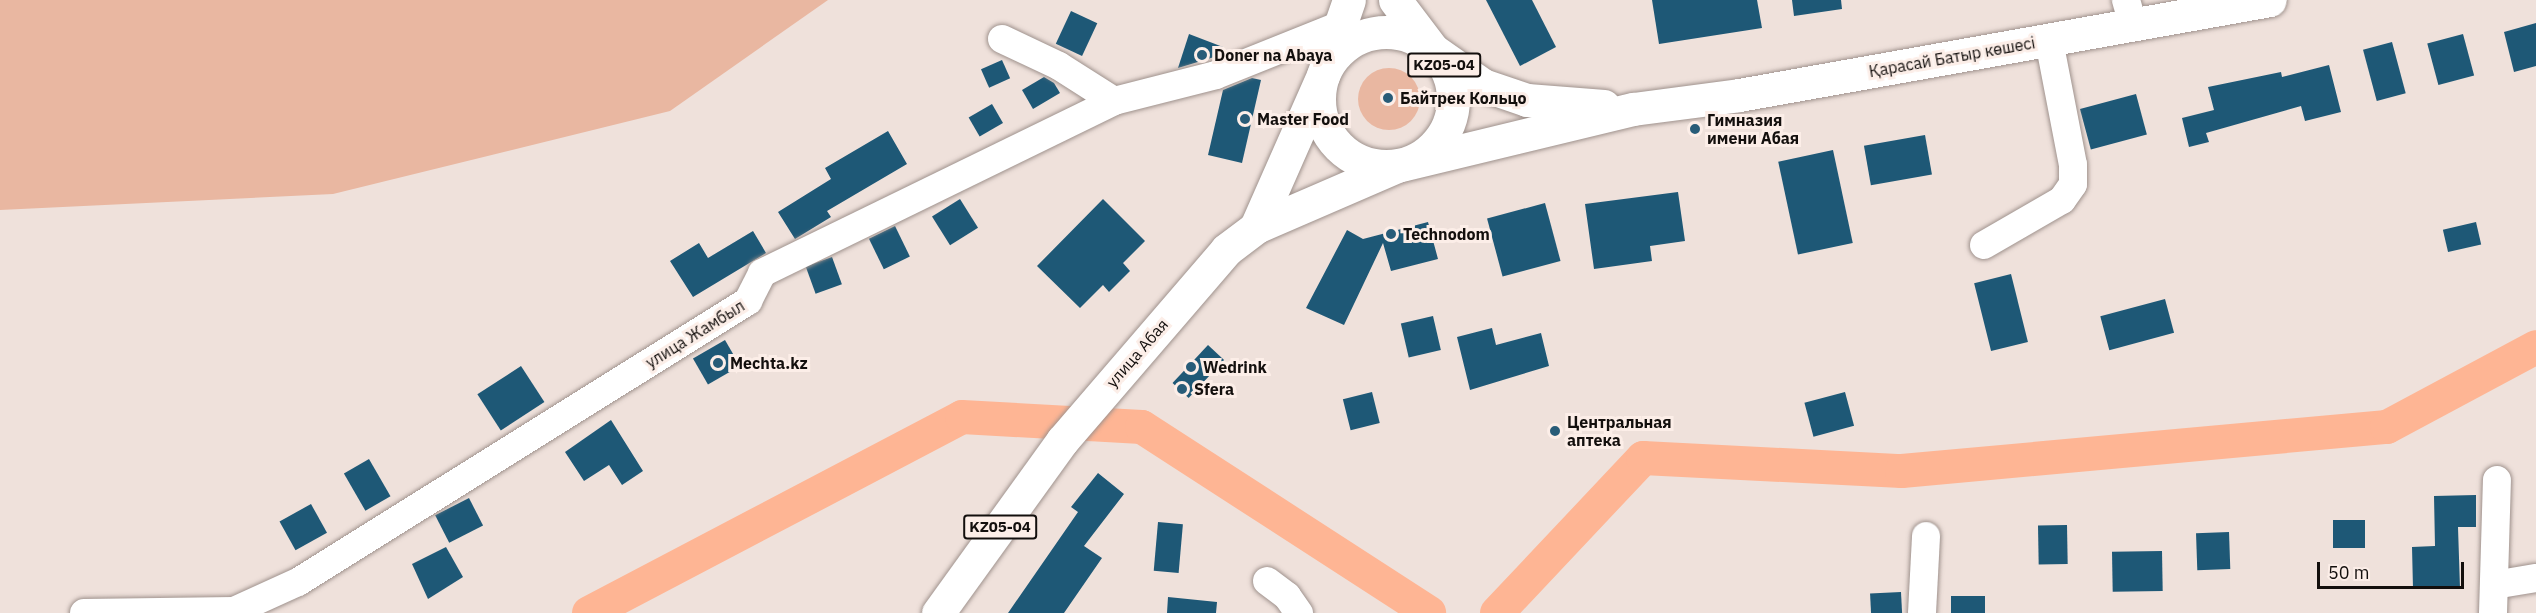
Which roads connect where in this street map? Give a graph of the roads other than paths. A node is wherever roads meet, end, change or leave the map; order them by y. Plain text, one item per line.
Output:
1 (1395, 0) edge
2 (2270, 0) edge
3 (1345, 12) edge
4 (2129, 12) edge
5 (1002, 39) dead end
6 (2049, 40) junction
7 (1433, 50) junction
8 (1323, 75) junction
9 (1114, 101) junction
10 (1633, 108) junction
11 (1397, 166) junction
12 (1256, 226) junction
13 (1984, 245) dead end
14 (2497, 480) dead end
15 (1926, 536) dead end
16 (2536, 578) edge
17 (1268, 581) dead end
18 (2494, 585) junction
19 (84, 613) edge
20 (938, 613) edge
21 (1299, 613) edge
22 (1922, 613) edge
23 (2493, 613) edge

1 - 7 main road, KZ05-04
2 - 4 main road, Қарасай Батыр көшесі
3 - 8 main road, улица Жамбыл / KZ05-04
3 - 9 street, улица Жамбыл
4 - 6 main road, Қарасай Батыр көшесі
5 - 9 street
6 - 10 main road, Қарасай Батыр көшесі
6 - 13 street
7 - 8 main road, KZ05-04
7 - 10 main road
7 - 11 main road, KZ05-04
8 - 11 main road, KZ05-04
8 - 12 main road, улица Жамбыл / KZ05-04
9 - 19 street, улица Жамбыл
10 - 11 main road
11 - 12 main road, улица Абая / KZ05-04
12 - 20 main road, улица Абая / KZ05-04
14 - 18 street
15 - 22 street
16 - 18 street
17 - 21 street
18 - 23 street

